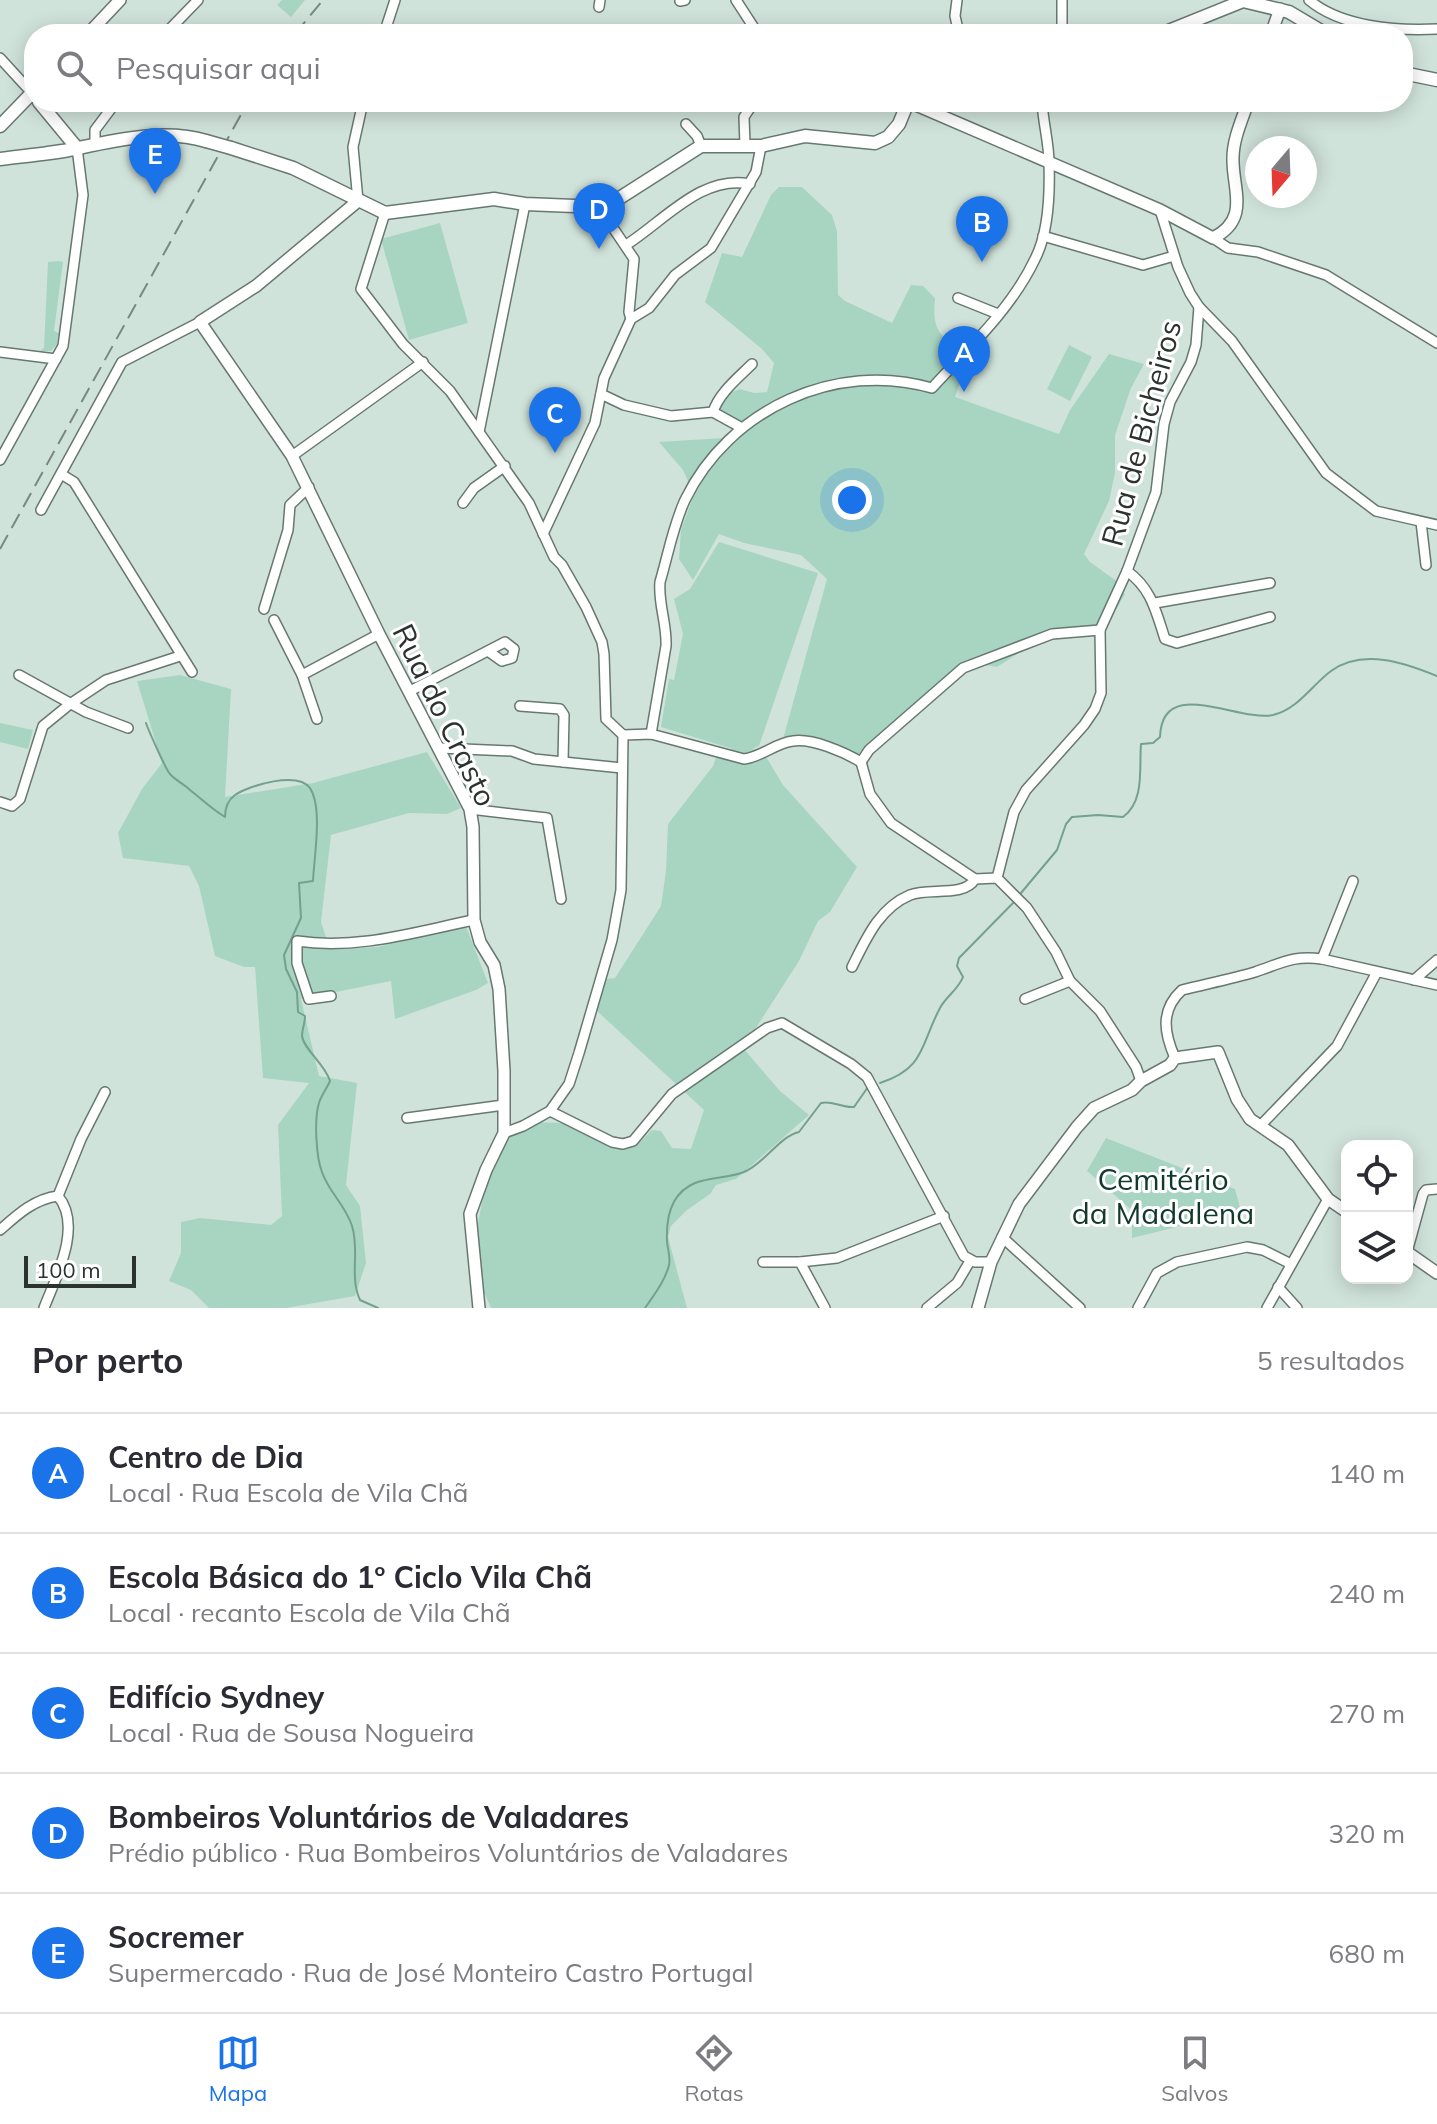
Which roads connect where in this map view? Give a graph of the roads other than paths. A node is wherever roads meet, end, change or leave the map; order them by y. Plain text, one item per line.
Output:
1 (120, 0) edge
2 (198, 0) edge
3 (395, 0) edge
4 (736, 0) edge
5 (957, 0) edge
6 (1062, 0) edge
7 (1309, 0) edge
8 (1243, 1) edge
9 (1280, 9) junction
10 (97, 24) edge
11 (175, 24) edge
12 (387, 24) edge
13 (752, 24) edge
14 (957, 24) edge
15 (1062, 24) edge
16 (1186, 24) edge
17 (1275, 24) edge
18 (1308, 24) edge
19 (1366, 24) edge
20 (1413, 29) edge
21 (1437, 29) edge
22 (0, 58) edge
23 (1413, 75) edge
24 (1437, 80) edge
25 (24, 83) edge
26 (24, 105) edge
27 (48, 112) edge
28 (108, 112) edge
29 (361, 112) edge
30 (747, 112) edge
31 (904, 112) edge
32 (932, 112) edge
33 (1043, 112) edge
34 (1245, 112) edge
35 (686, 124) dead end
36 (0, 126) edge
37 (95, 144) junction
38 (745, 145) junction
39 (701, 146) junction
40 (761, 146) junction
41 (77, 148) junction
42 (0, 159) edge
43 (1049, 161) junction
44 (750, 184) junction
45 (358, 201) junction
46 (525, 204) junction
47 (599, 207) junction
48 (1160, 210) junction
49 (385, 213) junction
50 (1043, 236) junction
51 (1213, 238) junction
52 (626, 245) junction
53 (1174, 256) junction
54 (958, 298) dead end
55 (1199, 307) junction
56 (998, 314) junction
57 (631, 319) junction
58 (200, 322) junction
59 (1437, 343) edge
60 (0, 352) edge
61 (56, 359) junction
62 (423, 362) junction
63 (752, 364) dead end
64 (601, 394) junction
65 (713, 412) junction
66 (742, 428) junction
67 (479, 432) junction
68 (292, 456) junction
69 (0, 460) edge
70 (505, 466) junction
71 (61, 474) junction
72 (309, 487) junction
73 (463, 503) dead end
74 (41, 510) dead end
75 (1421, 522) junction
76 (1437, 525) edge
77 (543, 534) junction
78 (1426, 565) dead end
79 (1127, 571) junction
80 (1270, 583) dead end
81 (1155, 603) junction
82 (264, 609) dead end
83 (1270, 617) dead end
84 (274, 620) dead end
85 (1100, 630) junction
86 (379, 634) junction
87 (488, 651) dead end
88 (180, 656) junction
89 (192, 672) dead end
90 (19, 675) dead end
91 (302, 675) junction
92 (410, 691) junction
93 (70, 704) junction
94 (520, 706) dead end
95 (317, 719) dead end
96 (128, 728) dead end
97 (651, 734) junction
98 (623, 735) junction
99 (440, 748) junction
100 (563, 762) junction
101 (861, 762) junction
102 (622, 768) junction
103 (0, 802) edge
104 (470, 809) junction
105 (997, 878) junction
106 (975, 879) junction
107 (1353, 881) dead end
108 (561, 899) dead end
109 (474, 920) junction
110 (1322, 959) junction
111 (1437, 960) edge
112 (852, 967) dead end
113 (1377, 972) junction
114 (1414, 980) junction
115 (1070, 981) junction
116 (1437, 985) edge
117 (331, 996) dead end
118 (1025, 999) dead end
119 (1175, 1058) junction
120 (1141, 1081) junction
121 (105, 1092) dead end
122 (504, 1105) junction
123 (550, 1111) junction
124 (407, 1118) dead end
125 (1261, 1125) junction
126 (504, 1133) junction
127 (1437, 1189) edge
128 (58, 1196) junction
129 (1328, 1199) junction
130 (1341, 1208) edge
131 (944, 1216) junction
132 (0, 1230) edge
133 (1413, 1230) edge
134 (1002, 1237) junction
135 (1413, 1256) edge
136 (970, 1261) junction
137 (763, 1262) dead end
138 (800, 1262) junction
139 (991, 1262) junction
140 (1291, 1264) junction
141 (1437, 1273) edge
142 (1278, 1287) junction
143 (44, 1308) edge
144 (479, 1308) edge
145 (825, 1308) edge
146 (927, 1308) edge
147 (978, 1308) edge
148 (1080, 1308) edge
149 (1138, 1308) edge
150 (1267, 1308) edge
151 (1297, 1308) edge

1 - 10 street
2 - 11 street
3 - 12 street
4 - 13 street
5 - 14 street
6 - 15 street
7 - 19 street
8 - 9 main road
8 - 16 main road
9 - 17 street
9 - 18 main road
20 - 21 street
22 - 25 street
23 - 24 main road
26 - 36 main road
27 - 41 main road
28 - 37 street
29 - 45 street
30 - 38 street
31 - 40 main road
32 - 43 street
33 - 43 street
34 - 51 street
35 - 39 street
37 - 41 main road
37 - 45 main road, bridge
38 - 39 main road
38 - 40 main road
39 - 47 main road
40 - 44 street
41 - 42 main road
41 - 61 street
43 - 48 street
43 - 50 street
44 - 52 street
44 - 57 street
45 - 49 main road
45 - 58 street
46 - 47 main road
46 - 49 main road
46 - 67 street
47 - 52 street
48 - 51 street
48 - 53 street, Rua de Bicheiros
49 - 62 street
50 - 53 street
50 - 56 street
51 - 59 street
52 - 57 street
53 - 55 street, Rua de Bicheiros
54 - 56 street
55 - 75 street
55 - 79 street, Rua de Bicheiros
56 - 66 street
57 - 64 street
58 - 68 street, Rua do Crasto
58 - 71 street
60 - 61 street
61 - 69 street
62 - 67 street
62 - 68 street
63 - 65 street
64 - 65 street
64 - 77 street
65 - 66 street
66 - 97 street
67 - 70 street
68 - 72 street, Rua do Crasto
70 - 73 street
70 - 77 street
71 - 74 street
71 - 88 street
72 - 82 street
72 - 86 street, Rua do Crasto
75 - 76 street
75 - 78 street
77 - 98 street
79 - 81 street
79 - 85 street, Rua de Bicheiros
80 - 81 street
81 - 83 street
84 - 91 street
85 - 101 street
85 - 105 street, Rua de Bicheiros
86 - 91 street
86 - 92 street, Rua do Crasto
87 - 92 street
88 - 89 street
88 - 93 street
90 - 93 street
91 - 95 street
92 - 99 street, Rua do Crasto
93 - 96 street
93 - 103 street
94 - 100 street
97 - 98 street
97 - 101 street
98 - 102 street
99 - 100 street
99 - 104 street, Rua do Crasto
100 - 102 street
101 - 106 street
102 - 123 street
104 - 108 street
104 - 109 street, Rua do Crasto
105 - 106 street
105 - 115 street
106 - 112 street
107 - 110 street
109 - 117 street
109 - 122 street, Rua do Crasto
110 - 113 street
110 - 119 street
111 - 114 street
113 - 114 street
113 - 125 street
114 - 116 street
115 - 118 street
115 - 120 street
119 - 120 street
119 - 125 street
120 - 134 street
121 - 128 street
122 - 124 street
122 - 126 street, Rua do Crasto
123 - 126 street
123 - 131 street
125 - 129 street
126 - 144 street, Rua do Crasto
127 - 133 street
128 - 132 street
128 - 143 street
129 - 130 street
129 - 140 street
131 - 136 street
131 - 138 street
134 - 139 street
134 - 148 street
135 - 141 street
136 - 139 street
136 - 146 street
137 - 138 street
138 - 145 street
139 - 147 street
140 - 142 street
140 - 149 street
142 - 150 street
142 - 151 street

